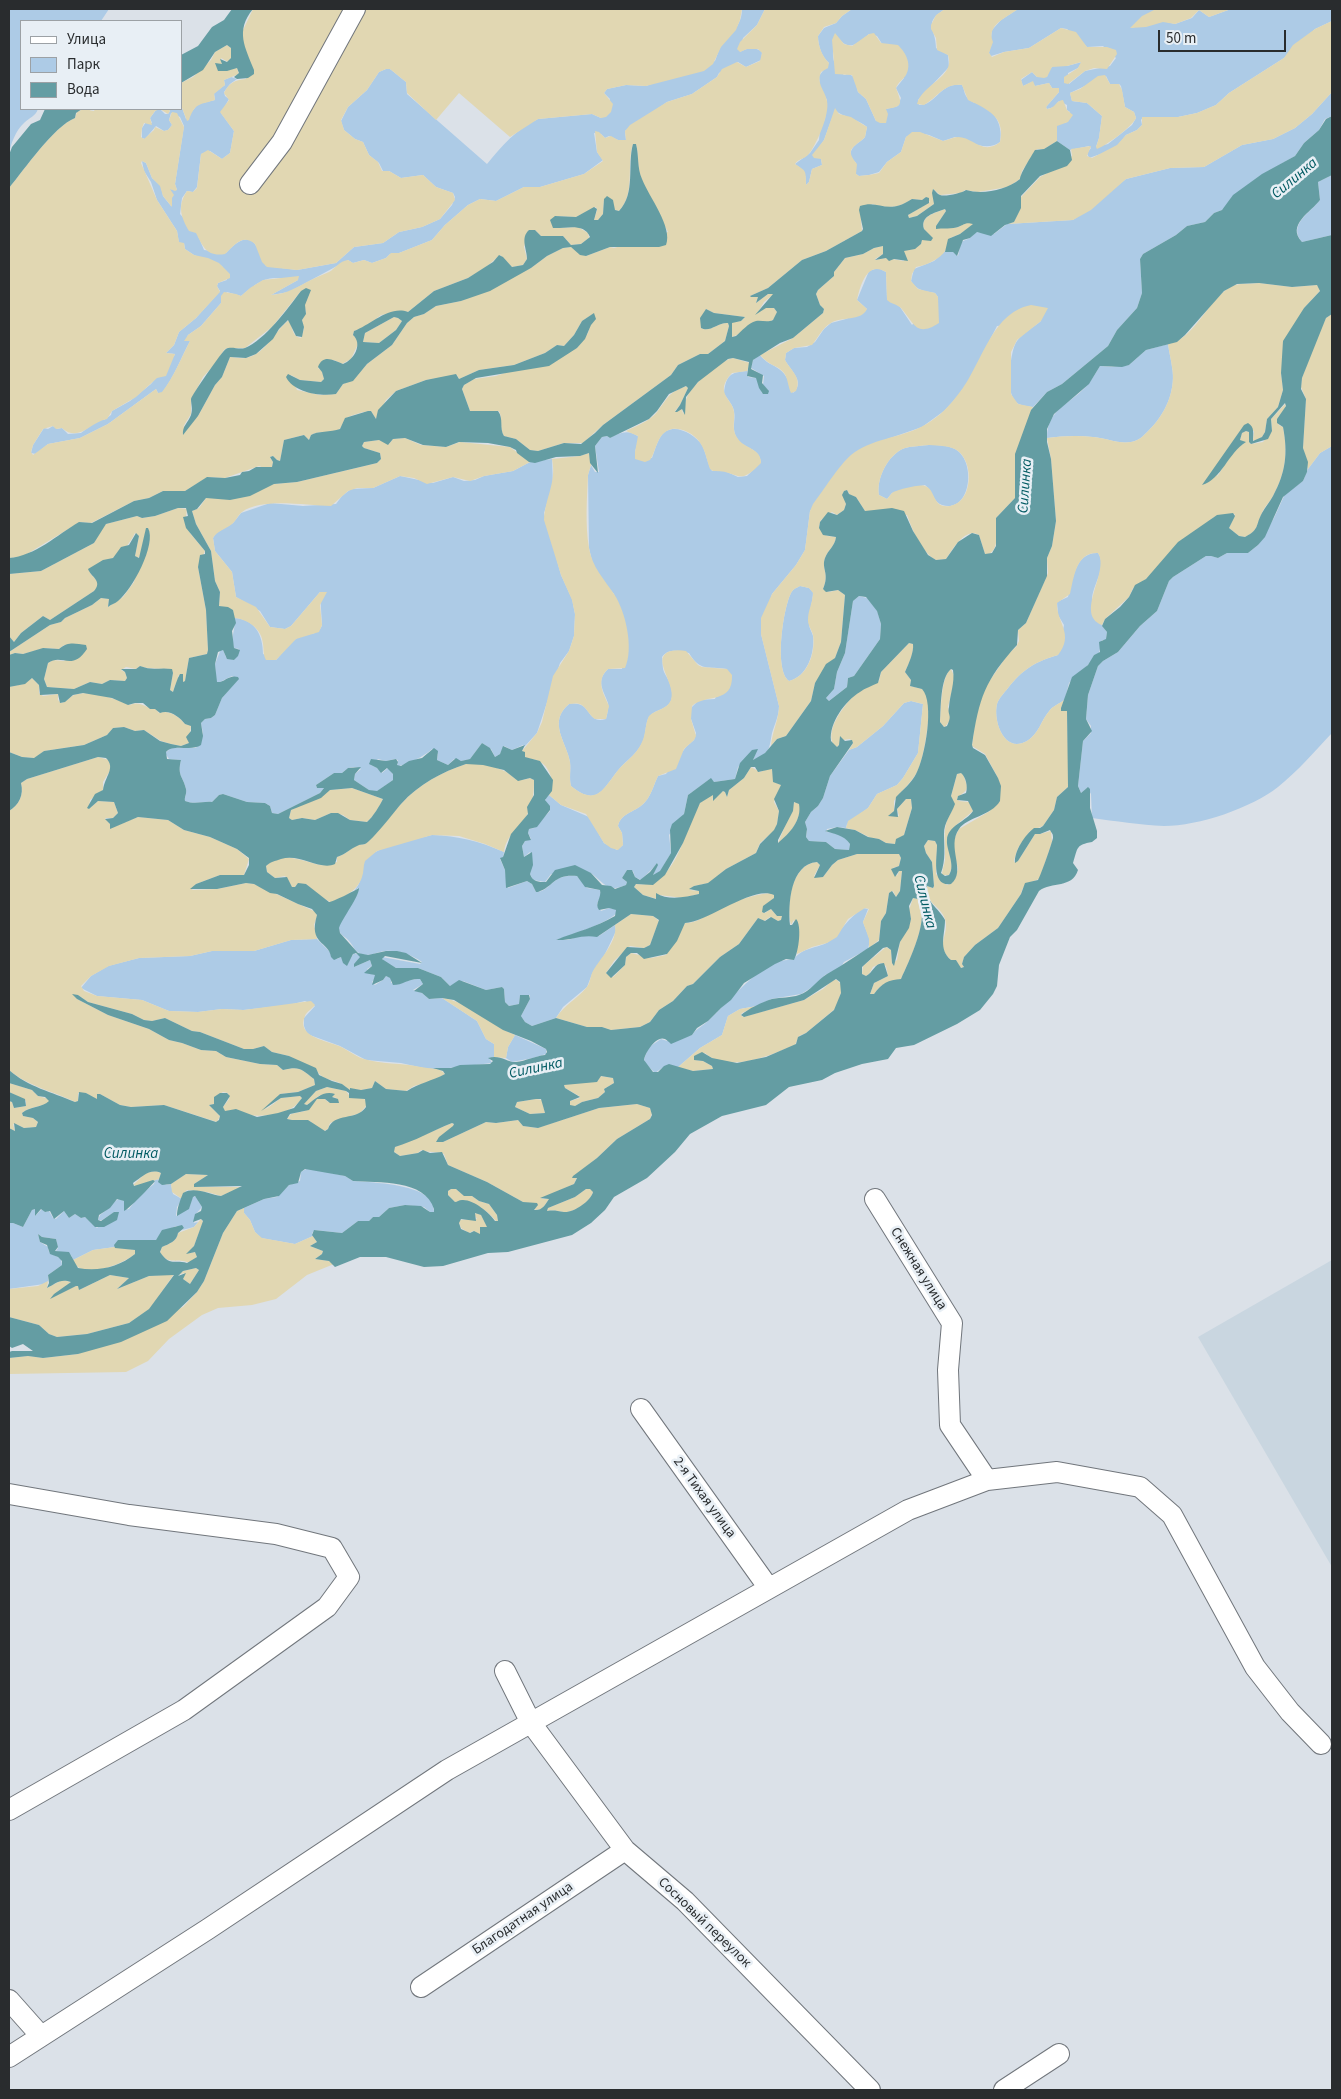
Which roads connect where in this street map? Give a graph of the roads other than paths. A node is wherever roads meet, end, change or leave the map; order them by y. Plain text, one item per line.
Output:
1 (355, 9) edge
2 (250, 184) dead end
3 (875, 1200) dead end
4 (641, 1409) dead end
5 (987, 1480) junction
6 (9, 1494) edge
7 (768, 1587) junction
8 (505, 1671) dead end
9 (531, 1723) junction
10 (1322, 1744) dead end
11 (9, 1810) edge
12 (625, 1850) junction
13 (421, 1987) dead end
14 (9, 2000) edge
15 (41, 2036) junction
16 (1059, 2054) dead end
17 (9, 2057) edge
18 (870, 2090) edge
19 (1004, 2090) edge

1 - 2 street
3 - 5 street, Снежная улица
4 - 7 street, 2-я Тихая улица
5 - 7 street
5 - 10 street
6 - 11 street
7 - 9 street
8 - 9 street, Сосновый переулок
9 - 12 street, Сосновый переулок
9 - 15 street
12 - 13 street, Благодатная улица
12 - 18 street, Сосновый переулок
14 - 15 street
15 - 17 street
16 - 19 street

